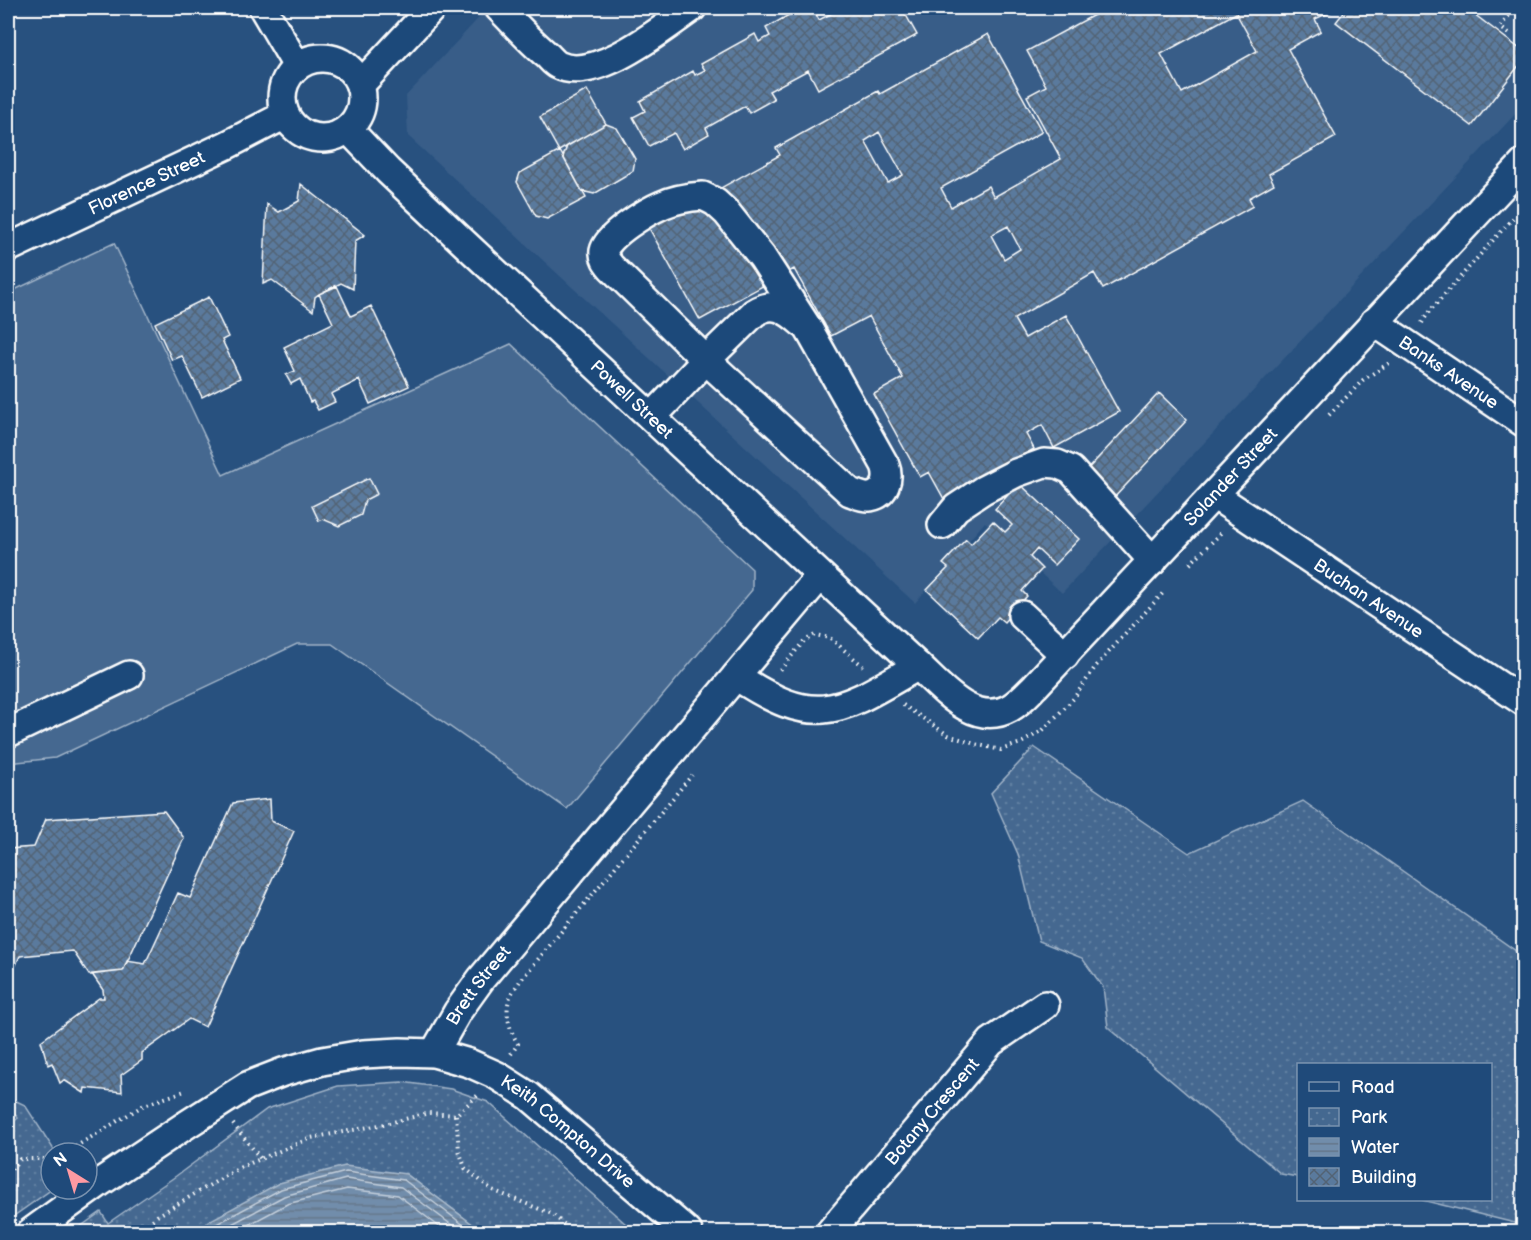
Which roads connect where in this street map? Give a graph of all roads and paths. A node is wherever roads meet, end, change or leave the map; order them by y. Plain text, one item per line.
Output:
1 (263, 8) edge
2 (432, 8) edge
3 (499, 8) edge
4 (692, 8) edge
5 (1515, 8) edge
6 (1509, 34) dead end
7 (297, 66) junction
8 (360, 85) junction
9 (285, 115) junction
10 (348, 129) junction
11 (1524, 163) edge
12 (1515, 216) dead end
13 (8, 248) edge
14 (1374, 322) junction
15 (808, 328) junction
16 (1409, 347) junction
17 (706, 360) junction
18 (652, 417) junction
19 (1324, 420) dead end
20 (1524, 423) edge
21 (1214, 495) junction
22 (1239, 512) junction
23 (942, 525) dead end
24 (1153, 561) junction
25 (1186, 568) dead end
26 (820, 576) junction
27 (1163, 592) dead end
28 (1022, 615) dead end
29 (1065, 655) junction
30 (918, 666) junction
31 (129, 675) dead end
32 (736, 676) junction
33 (883, 687) junction
34 (761, 692) junction
35 (1524, 702) edge
36 (8, 733) edge
37 (699, 766) dead end
38 (1045, 1005) dead end
39 (434, 1053) junction
40 (496, 1075) junction
41 (193, 1089) dead end
42 (456, 1115) junction
43 (230, 1120) dead end
44 (85, 1141) edge
45 (39, 1159) edge
46 (261, 1159) junction
47 (8, 1173) edge
48 (31, 1233) edge
49 (139, 1233) edge
50 (570, 1233) edge
51 (688, 1233) edge
52 (830, 1233) edge

1 - 7 street
2 - 8 street
3 - 4 street
5 - 6 path
7 - 8 street
7 - 9 street
8 - 10 street
9 - 10 street
9 - 13 street, Florence Street
10 - 18 street, Powell Street
11 - 14 street, Solander Street
12 - 16 path
14 - 16 street, Banks Avenue
14 - 21 street, Solander Street
15 - 17 street
15 - 17 street
15 - 17 street
16 - 19 path
16 - 20 street, Banks Avenue
17 - 18 street
18 - 26 street, Powell Street
21 - 22 street, Buchan Avenue
21 - 24 street, Solander Street
22 - 25 path
22 - 35 street, Buchan Avenue
23 - 24 street
24 - 29 street, Solander Street
26 - 30 street, Powell Street
26 - 32 street, Brett Street
27 - 33 path
28 - 29 street
29 - 30 street, Solander Street
30 - 33 street
31 - 36 street
32 - 34 street
32 - 39 street, Brett Street
33 - 34 street
33 - 34 path
37 - 40 path
38 - 52 street, Botany Crescent
39 - 40 street, Keith Compton Drive
39 - 48 street
40 - 42 path
40 - 51 street, Keith Compton Drive
41 - 44 path
42 - 46 path
42 - 50 path
43 - 46 path
45 - 47 path
46 - 49 path

